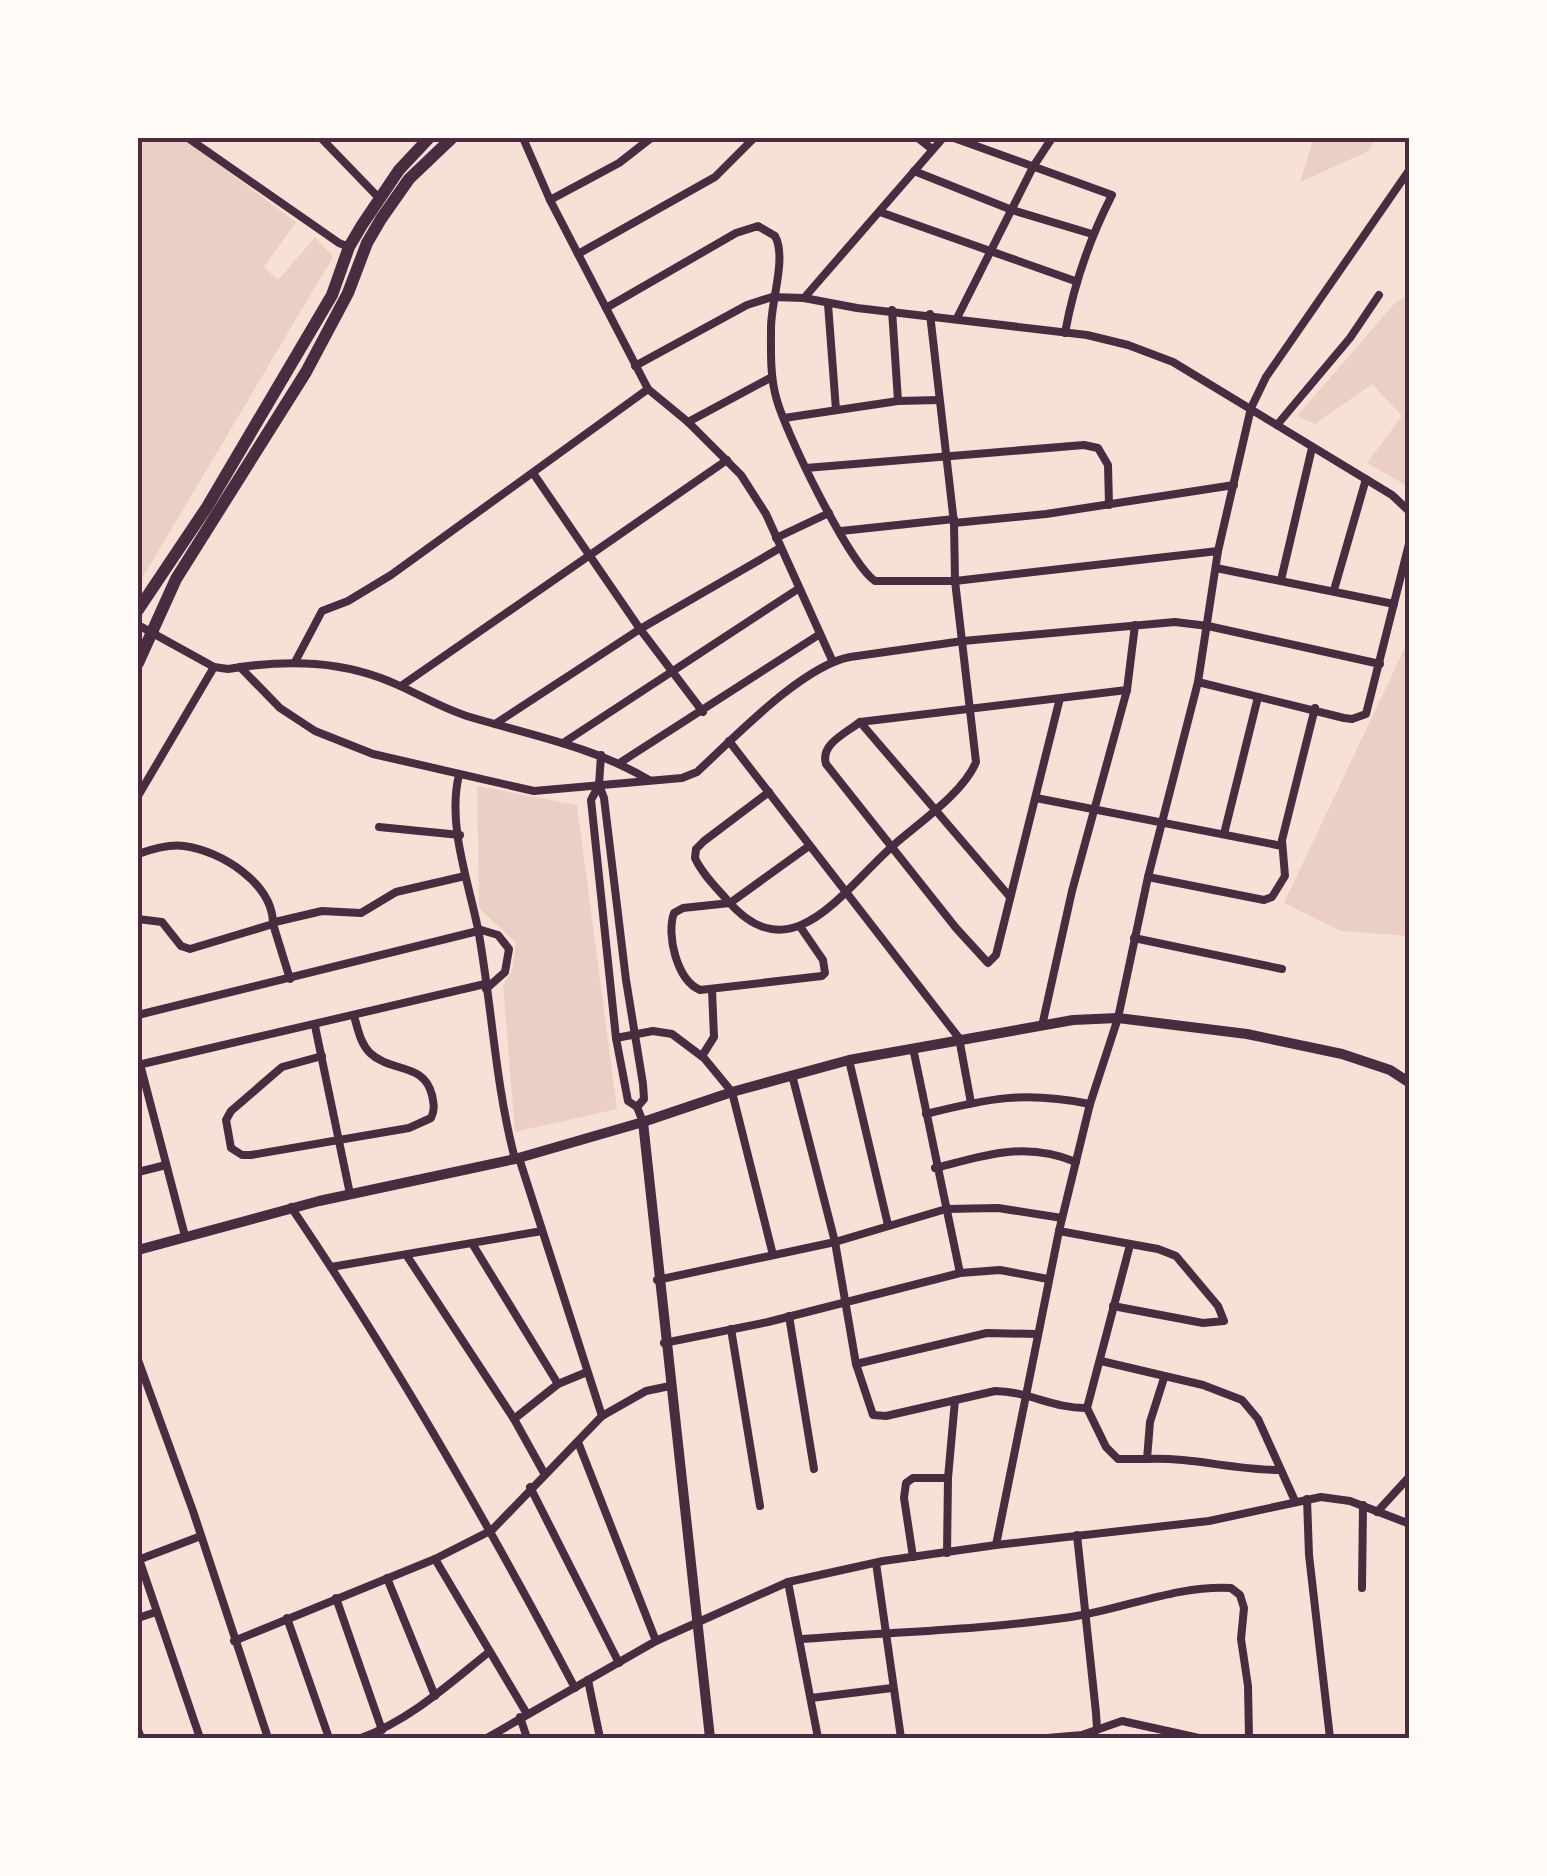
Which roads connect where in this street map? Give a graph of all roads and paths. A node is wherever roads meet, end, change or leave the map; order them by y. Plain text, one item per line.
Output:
1 (188, 138) edge
2 (320, 138) edge
3 (428, 138) edge
4 (452, 138) edge
5 (523, 138) edge
6 (650, 138) edge
7 (754, 138) edge
8 (918, 138) edge
9 (943, 138) edge
10 (954, 138) edge
11 (1052, 138) edge
12 (932, 149) junction
13 (1033, 167) junction
14 (1410, 169) edge
15 (914, 171) junction
16 (379, 198) junction
17 (550, 200) junction
18 (1012, 210) junction
19 (880, 212) junction
20 (1092, 234) junction
21 (350, 247) junction
22 (991, 251) junction
23 (578, 254) junction
24 (1074, 280) junction
25 (1379, 295) dead end
26 (772, 297) junction
27 (804, 298) junction
28 (828, 304) junction
29 (606, 308) junction
30 (892, 310) junction
31 (930, 314) junction
32 (957, 318) junction
33 (1065, 332) junction
34 (635, 366) junction
35 (772, 377) junction
36 (648, 389) junction
37 (939, 400) junction
38 (898, 401) junction
39 (1251, 408) junction
40 (836, 410) junction
41 (784, 418) junction
42 (688, 422) junction
43 (1276, 424) junction
44 (1312, 448) junction
45 (945, 458) junction
46 (727, 460) junction
47 (806, 468) junction
48 (533, 473) junction
49 (1366, 479) junction
50 (1234, 485) junction
51 (1109, 505) junction
52 (1410, 512) edge
53 (829, 513) junction
54 (954, 521) junction
55 (841, 531) junction
56 (1410, 540) edge
57 (778, 543) junction
58 (1218, 551) junction
59 (590, 553) junction
60 (1216, 568) junction
61 (1406, 568) edge
62 (955, 580) junction
63 (1281, 580) junction
64 (798, 589) junction
65 (1334, 590) junction
66 (1394, 604) junction
67 (138, 610) edge
68 (138, 625) edge
69 (1135, 625) junction
70 (1208, 626) junction
71 (640, 629) junction
72 (151, 634) junction
73 (820, 634) junction
74 (963, 641) junction
75 (832, 660) junction
76 (295, 662) junction
77 (138, 663) edge
78 (1380, 664) junction
79 (214, 667) junction
80 (240, 667) junction
81 (672, 671) junction
82 (1198, 682) junction
83 (400, 686) junction
84 (1127, 690) junction
85 (1258, 696) junction
86 (1060, 698) junction
87 (972, 708) junction
88 (1315, 708) junction
89 (703, 712) junction
90 (860, 722) junction
91 (494, 724) junction
92 (729, 741) junction
93 (563, 743) junction
94 (601, 755) junction
95 (620, 762) junction
96 (459, 775) junction
97 (650, 780) junction
98 (599, 785) junction
99 (769, 792) junction
100 (138, 796) edge
101 (1036, 798) junction
102 (934, 810) junction
103 (1095, 811) junction
104 (1162, 822) junction
105 (379, 827) dead end
106 (1224, 834) junction
107 (460, 835) junction
108 (809, 846) junction
109 (1282, 846) junction
110 (892, 847) junction
111 (138, 854) edge
112 (465, 876) junction
113 (1148, 877) junction
114 (846, 889) junction
115 (1010, 897) junction
116 (730, 903) junction
117 (138, 919) edge
118 (274, 923) junction
119 (801, 928) junction
120 (478, 930) junction
121 (1134, 938) junction
122 (1282, 969) dead end
123 (290, 978) junction
124 (486, 986) junction
125 (712, 990) junction
126 (138, 1015) edge
127 (354, 1016) junction
128 (1118, 1018) junction
129 (315, 1026) junction
130 (1042, 1026) junction
131 (634, 1035) junction
132 (616, 1038) junction
133 (959, 1038) junction
134 (913, 1048) junction
135 (322, 1056) junction
136 (702, 1056) junction
137 (849, 1060) junction
138 (139, 1065) edge
139 (792, 1075) junction
140 (1410, 1083) edge
141 (732, 1092) junction
142 (971, 1103) junction
143 (1090, 1104) junction
144 (638, 1107) junction
145 (926, 1114) junction
146 (642, 1122) junction
147 (340, 1140) junction
148 (517, 1159) junction
149 (1076, 1162) junction
150 (166, 1165) junction
151 (936, 1168) junction
152 (138, 1172) edge
153 (350, 1194) junction
154 (291, 1208) junction
155 (946, 1209) junction
156 (1062, 1218) junction
157 (888, 1225) junction
158 (542, 1231) junction
159 (1058, 1231) junction
160 (184, 1236) junction
161 (835, 1242) junction
162 (473, 1245) junction
163 (1130, 1245) junction
164 (138, 1250) edge
165 (774, 1255) junction
166 (407, 1256) junction
167 (332, 1267) junction
168 (960, 1273) junction
169 (1048, 1279) junction
170 (658, 1280) junction
171 (846, 1303) junction
172 (1113, 1306) junction
173 (789, 1316) junction
174 (730, 1329) junction
175 (1036, 1334) junction
176 (664, 1342) junction
177 (138, 1360) edge
178 (1101, 1361) junction
179 (856, 1364) junction
180 (587, 1372) junction
181 (1164, 1378) junction
182 (558, 1384) junction
183 (670, 1386) junction
184 (1027, 1395) junction
185 (955, 1400) junction
186 (1088, 1408) junction
187 (602, 1416) junction
188 (514, 1419) junction
189 (578, 1442) junction
190 (1147, 1459) junction
191 (814, 1469) dead end
192 (1279, 1470) junction
193 (544, 1473) junction
194 (1410, 1476) edge
195 (948, 1478) junction
196 (530, 1486) junction
197 (1307, 1499) junction
198 (1295, 1501) junction
199 (1362, 1504) junction
200 (760, 1506) dead end
201 (1377, 1512) junction
202 (1410, 1524) edge
203 (492, 1530) junction
204 (1077, 1535) junction
205 (201, 1536) junction
206 (996, 1545) junction
207 (946, 1553) junction
208 (913, 1557) junction
209 (435, 1558) junction
210 (138, 1559) edge
211 (876, 1563) junction
212 (387, 1578) junction
213 (788, 1582) junction
214 (1362, 1588) dead end
215 (336, 1598) junction
216 (156, 1612) junction
217 (1085, 1614) junction
218 (138, 1618) edge
219 (287, 1618) junction
220 (698, 1620) junction
221 (884, 1632) junction
222 (802, 1639) junction
223 (234, 1640) junction
224 (656, 1641) junction
225 (489, 1652) junction
226 (620, 1663) junction
227 (588, 1680) junction
228 (575, 1688) junction
229 (892, 1688) junction
230 (435, 1696) junction
231 (811, 1698) junction
232 (523, 1716) junction
233 (138, 1730) edge
234 (382, 1730) junction
235 (1096, 1730) junction
236 (141, 1738) edge
237 (200, 1738) edge
238 (268, 1738) edge
239 (329, 1738) edge
240 (361, 1738) edge
241 (487, 1738) edge
242 (527, 1738) edge
243 (600, 1738) edge
244 (710, 1738) edge
245 (818, 1738) edge
246 (900, 1738) edge
247 (1046, 1738) edge
248 (1090, 1738) edge
249 (1198, 1738) edge
250 (1249, 1738) edge
251 (1330, 1738) edge

1 - 21 street
2 - 16 street
3 - 16 main road
4 - 72 main road
5 - 17 street
6 - 17 street
7 - 23 street
8 - 12 street
9 - 12 street
10 - 13 street
11 - 13 street
12 - 15 street
13 - 18 street
13 - 20 street
14 - 39 street
15 - 18 street
15 - 19 street
16 - 21 main road
17 - 23 street
18 - 20 street
18 - 22 street
19 - 22 street
19 - 27 street
20 - 24 street
21 - 67 main road
22 - 24 street
22 - 32 street
23 - 29 street
24 - 33 street
25 - 43 street
26 - 27 street
26 - 29 street
26 - 34 street
26 - 35 street
27 - 28 street
28 - 30 street
28 - 40 street
29 - 34 street
30 - 31 street
30 - 38 street
31 - 32 street
31 - 37 street
32 - 33 street
33 - 39 street
34 - 36 street
35 - 41 street
35 - 42 street
36 - 42 street
36 - 48 street
37 - 38 street
37 - 45 street
38 - 40 street
39 - 43 street
39 - 50 street
40 - 41 street
41 - 47 street
42 - 46 street
43 - 44 street
44 - 49 street
44 - 63 street
45 - 47 street
45 - 51 street
45 - 54 street
46 - 57 street
46 - 59 street
47 - 53 street
48 - 59 street
48 - 76 street
49 - 52 street
49 - 65 street
50 - 51 street
50 - 58 street
51 - 54 street
53 - 55 street
53 - 57 street
54 - 55 street
54 - 62 street
55 - 62 street
56 - 61 street
57 - 64 street
57 - 71 street
58 - 60 street
58 - 62 street
59 - 71 street
59 - 83 street
60 - 63 street
60 - 70 street
61 - 66 street
62 - 74 street
63 - 65 street
64 - 73 street
64 - 81 street
65 - 66 street
66 - 78 street
68 - 72 street
69 - 70 street
69 - 74 street
69 - 84 street
70 - 78 street
70 - 82 street
71 - 81 street
71 - 91 street
72 - 77 main road
72 - 79 street
73 - 75 street
73 - 89 street
74 - 75 street
74 - 87 street
75 - 92 street
76 - 80 street
76 - 83 street
78 - 88 street
79 - 80 street
79 - 100 street
80 - 96 street
81 - 89 street
81 - 93 street
82 - 85 street
82 - 104 street
83 - 91 street
84 - 86 street
84 - 103 street
85 - 88 street
85 - 106 street
86 - 87 street
86 - 101 street
87 - 90 street
87 - 102 street
88 - 109 street
89 - 95 street
90 - 102 street
90 - 110 street
91 - 93 street
92 - 97 street
92 - 99 street
93 - 94 street
94 - 95 street
94 - 98 street
95 - 97 street
96 - 98 street
96 - 107 street
97 - 98 street
98 - 131 street
98 - 132 street
99 - 108 street
99 - 116 street
101 - 103 street
101 - 115 street
102 - 110 street
102 - 115 street
103 - 104 street
103 - 130 street
104 - 106 street
104 - 113 street
105 - 107 street
106 - 109 street
107 - 112 street
108 - 114 street
108 - 116 street
109 - 113 street
110 - 114 street
110 - 115 street
111 - 118 street
112 - 118 street
112 - 120 street
113 - 121 street
114 - 119 street
114 - 133 street
116 - 119 street
116 - 125 street
117 - 118 street
118 - 123 street
119 - 125 street
120 - 123 street
120 - 124 street
120 - 124 street
121 - 122 street
121 - 128 street
123 - 126 street
124 - 127 street
124 - 148 street
125 - 136 street
127 - 129 street
127 - 147 street
128 - 130 street
128 - 140 street
128 - 143 street
129 - 135 street
129 - 138 street
130 - 133 street
131 - 132 street
131 - 136 street
131 - 144 street
132 - 144 street
133 - 134 street
133 - 142 street
134 - 137 street
134 - 145 street
135 - 147 street
135 - 147 street
136 - 141 street
137 - 139 street
137 - 157 street
138 - 150 street
139 - 141 street
139 - 161 street
141 - 146 street
141 - 165 street
142 - 143 street
142 - 145 street
143 - 149 street
144 - 146 street
145 - 151 street
146 - 148 street
146 - 170 street
147 - 153 street
148 - 153 street
148 - 158 street
149 - 151 street
149 - 156 street
150 - 152 street
150 - 160 street
151 - 155 street
153 - 154 street
154 - 160 street
154 - 167 street
155 - 156 street
155 - 157 street
155 - 168 street
156 - 159 street
157 - 161 street
158 - 162 street
158 - 180 street
159 - 163 street
159 - 169 street
160 - 164 street
161 - 165 street
161 - 171 street
162 - 166 street
162 - 182 street
163 - 172 street
163 - 172 street
165 - 170 street
166 - 167 street
166 - 188 street
167 - 203 street
168 - 169 street
168 - 171 street
169 - 175 street
170 - 176 street
171 - 173 street
171 - 179 street
172 - 178 street
173 - 174 street
173 - 191 street
174 - 176 street
174 - 200 street
175 - 179 street
175 - 184 street
176 - 183 street
177 - 205 street
178 - 181 street
178 - 186 street
179 - 185 street
180 - 182 street
180 - 187 street
181 - 190 street
181 - 192 street
182 - 188 street
183 - 187 street
183 - 220 street
184 - 185 street
184 - 186 street
184 - 206 street
185 - 195 street
186 - 190 street
187 - 189 street
188 - 193 street
189 - 193 street
189 - 224 street
190 - 192 street
192 - 198 street
193 - 196 street
194 - 201 street
195 - 207 street
195 - 208 street
196 - 203 street
196 - 226 street
197 - 198 street
197 - 199 street
197 - 251 street
198 - 204 street
199 - 201 street
199 - 214 street
201 - 202 street
203 - 209 street
203 - 228 street
204 - 206 street
204 - 217 street
205 - 210 street
205 - 223 street
206 - 207 street
207 - 208 street
208 - 211 street
209 - 212 street
209 - 225 street
210 - 216 street
211 - 213 street
211 - 221 street
212 - 215 street
212 - 230 street
213 - 220 street
213 - 222 street
215 - 219 street
215 - 234 street
216 - 218 street
216 - 237 street
217 - 221 street
217 - 235 street
217 - 250 street
219 - 223 street
219 - 239 street
220 - 224 street
220 - 244 street
221 - 222 street
221 - 229 street
222 - 231 street
223 - 238 street
224 - 226 street
225 - 230 street
225 - 232 street
226 - 227 street
227 - 228 street
227 - 243 street
228 - 232 street
229 - 231 street
229 - 246 street
230 - 234 street
231 - 245 street
232 - 241 street
232 - 242 street
233 - 236 street
234 - 240 street
235 - 247 street
235 - 248 street
235 - 249 street

